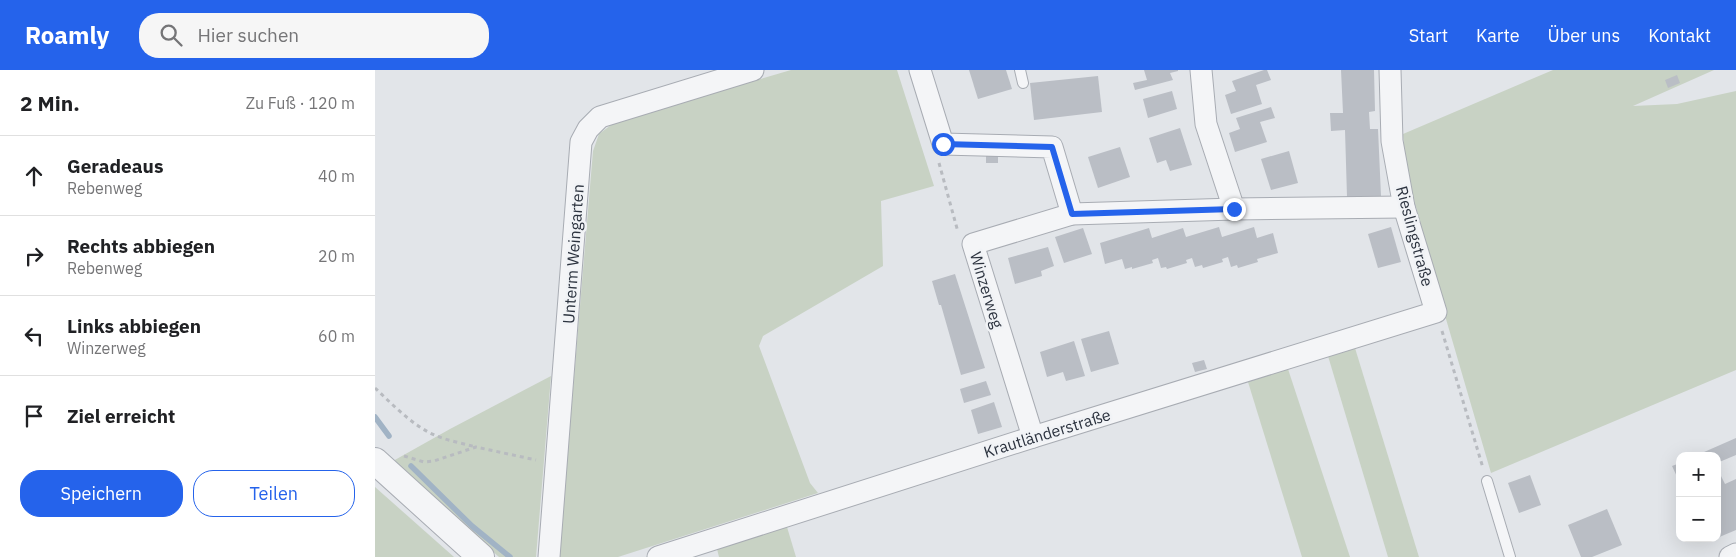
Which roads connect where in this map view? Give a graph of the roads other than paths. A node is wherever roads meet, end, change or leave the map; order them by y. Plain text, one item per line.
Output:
1 (753, 70) edge
2 (920, 70) edge
3 (1020, 70) edge
4 (1201, 70) edge
5 (1390, 70) edge
6 (1023, 83) dead end
7 (1404, 207) junction
8 (1234, 209) junction
9 (1072, 214) junction
10 (1436, 312) joint
11 (1033, 437) junction
12 (386, 457) edge
13 (1487, 481) road end
14 (1736, 554) edge
15 (481, 557) edge
16 (549, 557) edge
17 (658, 557) edge
18 (1510, 557) edge
19 (1730, 557) edge

1 - 16 street, Unterm Weingarten
2 - 9 street
3 - 6 lane
4 - 8 street
5 - 7 street, Rieslingstraße
7 - 8 street, Winzerweg
7 - 10 street, Rieslingstraße
8 - 9 street, Winzerweg
9 - 11 street, Winzerweg
10 - 11 street, Krautländerstraße
11 - 17 street, Krautländerstraße
12 - 15 street
13 - 18 lane
14 - 19 street

